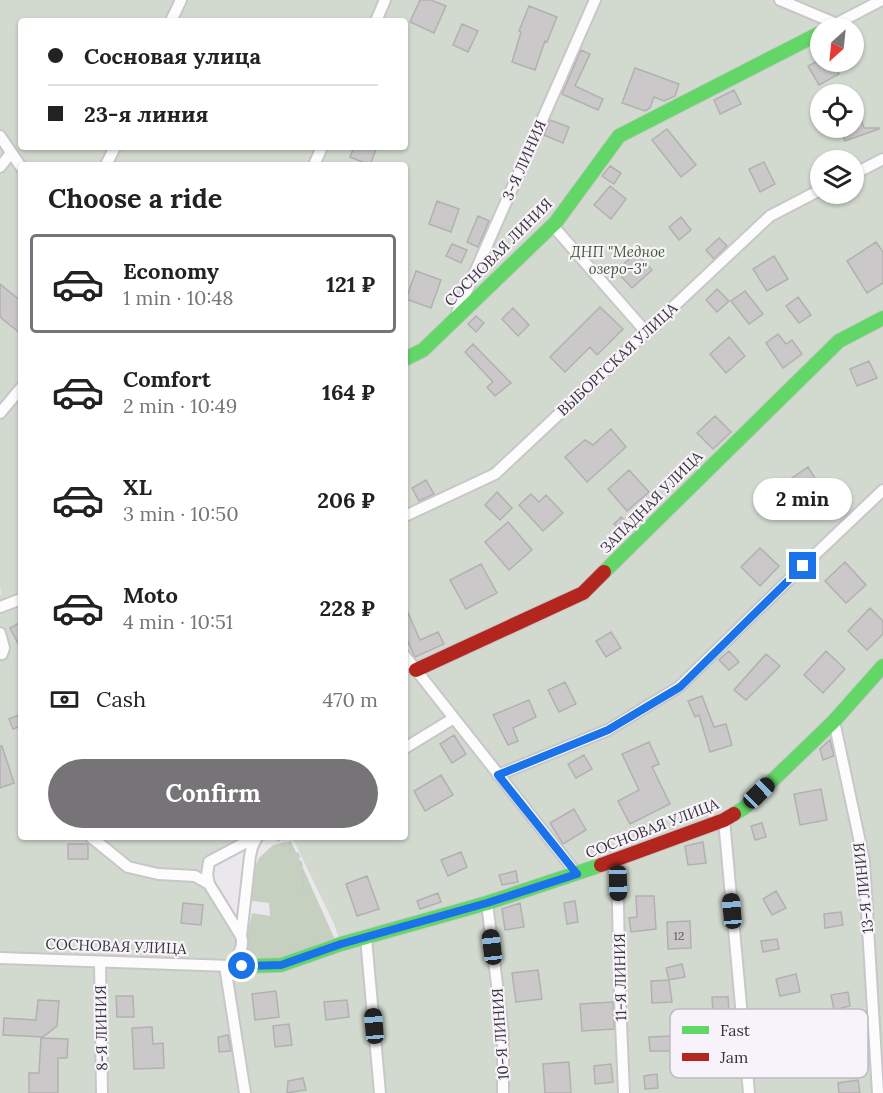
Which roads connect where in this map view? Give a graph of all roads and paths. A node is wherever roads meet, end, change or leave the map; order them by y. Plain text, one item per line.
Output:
1 (181, 0) edge
2 (385, 0) edge
3 (595, 0) edge
4 (882, 0) edge
5 (787, 1) edge
6 (172, 18) edge
7 (377, 18) edge
8 (818, 18) edge
9 (848, 18) edge
10 (810, 38) edge
11 (0, 136) edge
12 (11, 153) junction
13 (883, 159) edge
14 (18, 163) edge
15 (0, 167) edge
16 (864, 169) edge
17 (810, 195) edge
18 (553, 226) junction
19 (883, 318) edge
20 (454, 320) junction
21 (646, 332) junction
22 (408, 358) edge
23 (18, 392) edge
24 (0, 413) edge
25 (883, 490) edge
26 (408, 515) edge
27 (18, 600) edge
28 (0, 607) edge
29 (0, 633) edge
30 (0, 654) edge
31 (408, 660) edge
32 (883, 666) edge
33 (416, 670) junction
34 (454, 718) junction
35 (834, 721) junction
36 (408, 746) edge
37 (498, 775) junction
38 (724, 820) junction
39 (95, 840) edge
40 (251, 840) edge
41 (256, 840) edge
42 (278, 840) edge
43 (617, 860) junction
44 (577, 874) junction
45 (208, 884) junction
46 (304, 891) dead end
47 (487, 903) junction
48 (241, 936) junction
49 (366, 938) junction
50 (0, 958) edge
51 (100, 963) junction
52 (233, 966) junction
53 (741, 1009) edge
54 (748, 1078) edge
55 (102, 1093) edge
56 (245, 1093) edge
57 (380, 1093) edge
58 (503, 1093) edge
59 (624, 1093) edge
60 (749, 1093) edge
61 (878, 1093) edge

1 - 6 street
2 - 7 street
3 - 20 street, 3-Я ЛИНИЯ
4 - 9 street
5 - 8 street
10 - 18 street, СОСНОВАЯ ЛИНИЯ
11 - 12 street
12 - 14 street
12 - 15 street
13 - 16 street
17 - 21 street, ВЫБОРГСКАЯ УЛИЦА
18 - 20 street, СОСНОВАЯ ЛИНИЯ
18 - 21 street
19 - 33 street, ЗАПАДНАЯ УЛИЦА
20 - 22 street, СОСНОВАЯ ЛИНИЯ
21 - 26 street, ВЫБОРГСКАЯ УЛИЦА
23 - 24 street
25 - 37 street
27 - 28 street
29 - 30 street
31 - 33 street
32 - 35 street, СОСНОВАЯ УЛИЦА
33 - 34 street
34 - 36 street
34 - 37 street
35 - 38 street, СОСНОВАЯ УЛИЦА
35 - 61 street, 13-Я ЛИНИЯ
37 - 44 street
38 - 43 street, СОСНОВАЯ УЛИЦА
38 - 53 street
39 - 45 street
40 - 45 street
41 - 48 street
42 - 46 path
43 - 44 street, СОСНОВАЯ УЛИЦА
43 - 59 street, 11-Я ЛИНИЯ
44 - 47 street, СОСНОВАЯ УЛИЦА
45 - 48 street
47 - 49 street, СОСНОВАЯ УЛИЦА
47 - 58 street, 10-Я ЛИНИЯ
48 - 52 street
49 - 52 street, СОСНОВАЯ УЛИЦА
49 - 57 street
50 - 51 street, СОСНОВАЯ УЛИЦА
51 - 52 street, СОСНОВАЯ УЛИЦА
51 - 55 street, 8-Я ЛИНИЯ
52 - 56 street
54 - 60 street

